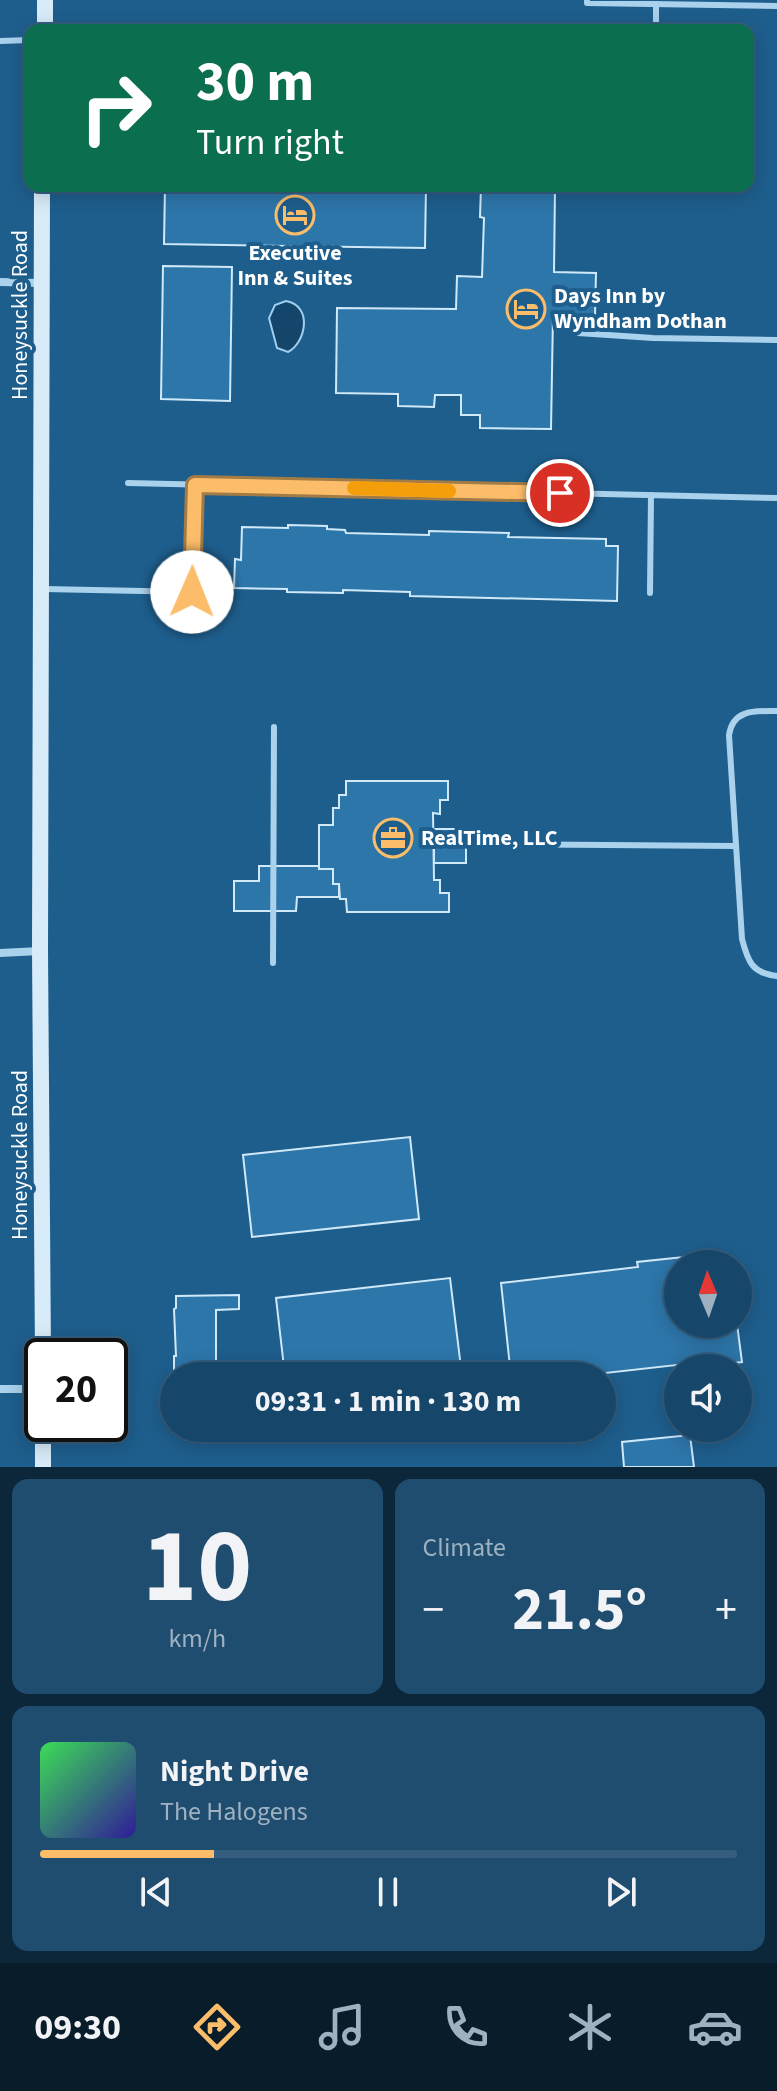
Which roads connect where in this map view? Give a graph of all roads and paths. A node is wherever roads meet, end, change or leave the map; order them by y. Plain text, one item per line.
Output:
1 (45, 0) edge
2 (587, 2) edge
3 (647, 2) edge
4 (656, 4) junction
5 (777, 6) edge
6 (45, 24) edge
7 (656, 24) edge
8 (24, 40) edge
9 (0, 41) edge
10 (42, 192) edge
11 (0, 282) edge
12 (41, 283) junction
13 (578, 333) dead end
14 (777, 340) edge
15 (128, 483) dead end
16 (195, 485) junction
17 (651, 495) junction
18 (777, 498) edge
19 (40, 589) junction
20 (650, 593) dead end
21 (777, 711) edge
22 (274, 727) dead end
23 (487, 844) dead end
24 (736, 846) junction
25 (40, 951) junction
26 (0, 953) edge
27 (273, 963) dead end
28 (777, 976) edge
29 (43, 1338) edge
30 (0, 1389) edge
31 (24, 1389) edge
32 (43, 1442) edge
33 (43, 1467) edge

1 - 6 main road
2 - 3 lane
3 - 4 lane
4 - 5 lane
4 - 7 lane
8 - 9 lane
10 - 12 main road, Honeysuckle Road
11 - 12 street
12 - 19 main road, Honeysuckle Road
13 - 14 lane
15 - 16 lane
16 - 17 lane
16 - 19 lane
17 - 18 lane
17 - 20 lane
19 - 25 main road, Honeysuckle Road
21 - 24 lane
22 - 27 lane
23 - 24 lane
24 - 28 lane
25 - 26 street
25 - 29 main road, Honeysuckle Road
30 - 31 street
32 - 33 main road

